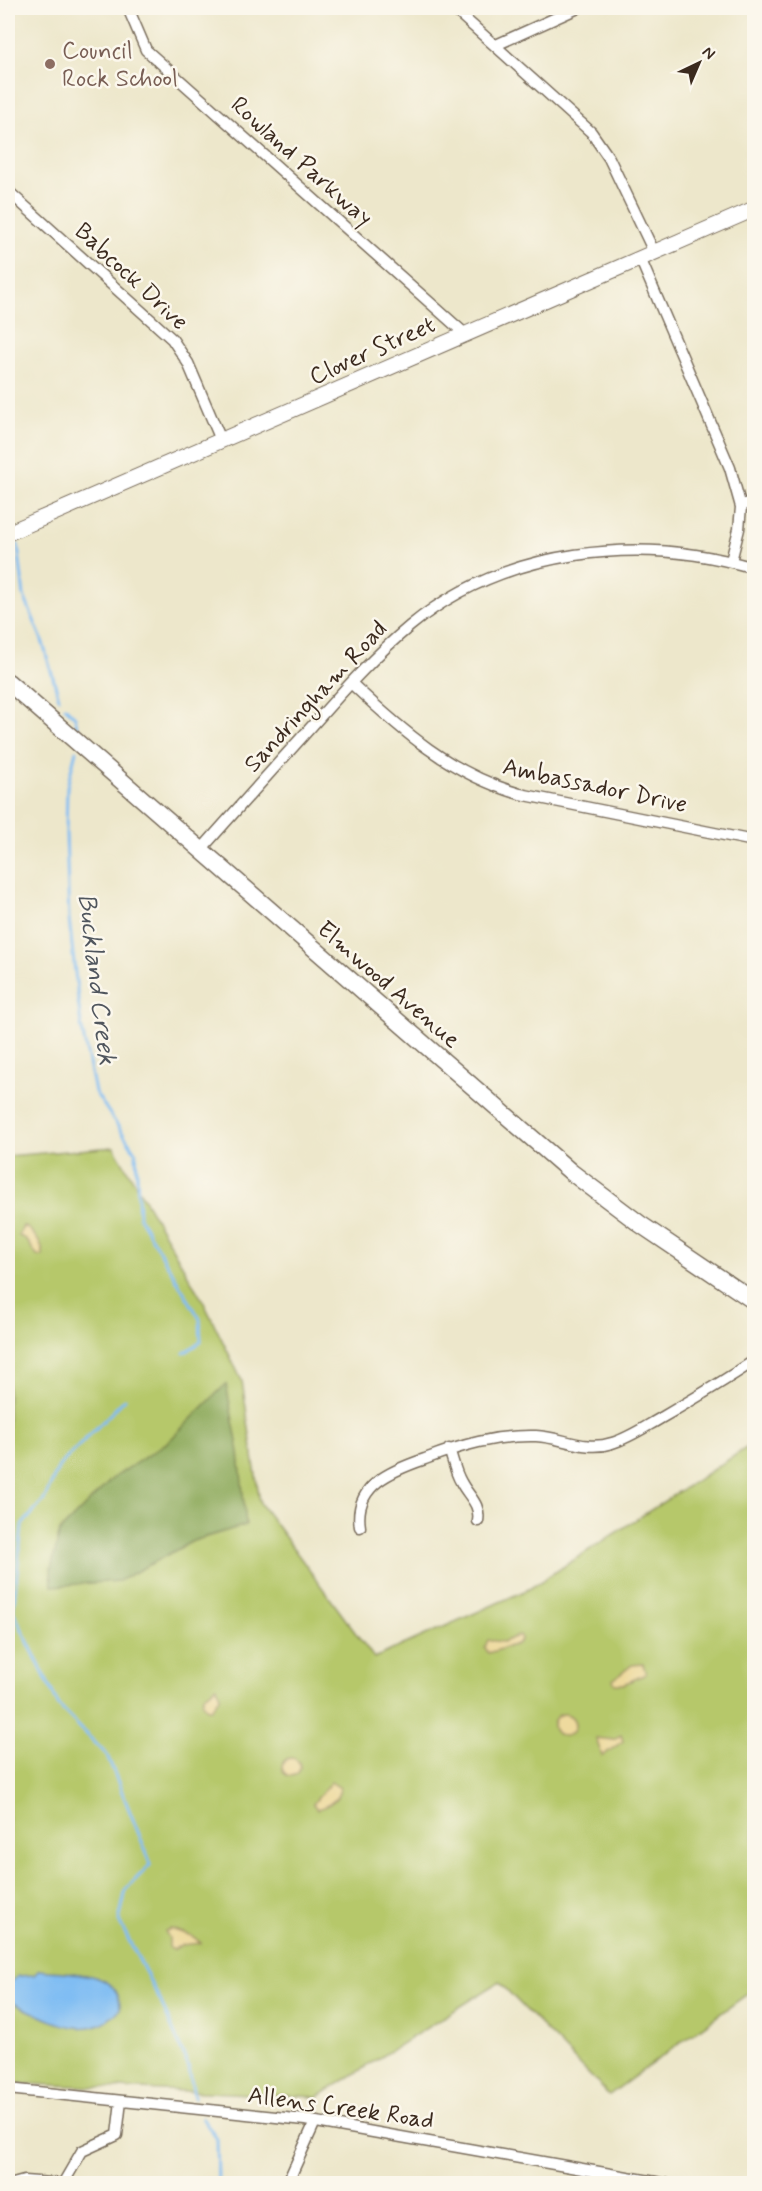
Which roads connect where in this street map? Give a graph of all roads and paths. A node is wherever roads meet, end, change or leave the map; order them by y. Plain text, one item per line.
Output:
1 (128, 8) edge
2 (453, 8) edge
3 (578, 8) edge
4 (496, 45) junction
5 (8, 191) edge
6 (754, 209) edge
7 (647, 255) junction
8 (464, 333) junction
9 (221, 440) junction
10 (754, 499) edge
11 (741, 507) junction
12 (8, 533) edge
13 (731, 561) junction
14 (754, 568) edge
15 (8, 682) edge
16 (351, 683) junction
17 (754, 841) edge
18 (200, 851) junction
19 (754, 1301) edge
20 (754, 1361) edge
21 (449, 1449) junction
22 (478, 1521) dead end
23 (360, 1527) dead end
24 (8, 2090) edge
25 (121, 2101) junction
26 (315, 2122) junction
27 (64, 2183) edge
28 (13, 2184) edge
29 (287, 2184) edge
30 (667, 2184) edge

1 - 8 street, Rowland Parkway
2 - 4 street
3 - 4 street
4 - 7 street
5 - 9 street, Babcock Drive
6 - 7 main road, Clover Street
7 - 8 main road, Clover Street
7 - 11 street
8 - 9 main road, Clover Street
9 - 12 main road, Clover Street
10 - 11 street
11 - 13 street
13 - 14 street, Sandringham Road
13 - 16 street, Sandringham Road
15 - 18 main road, Elmwood Avenue
16 - 17 street, Ambassador Drive
16 - 18 street, Sandringham Road
18 - 19 main road, Elmwood Avenue
20 - 21 street
21 - 22 street
21 - 23 street
24 - 25 street, Allens Creek Road
25 - 26 street, Allens Creek Road
25 - 27 street
26 - 29 street
26 - 30 street, Allens Creek Road
27 - 28 street

